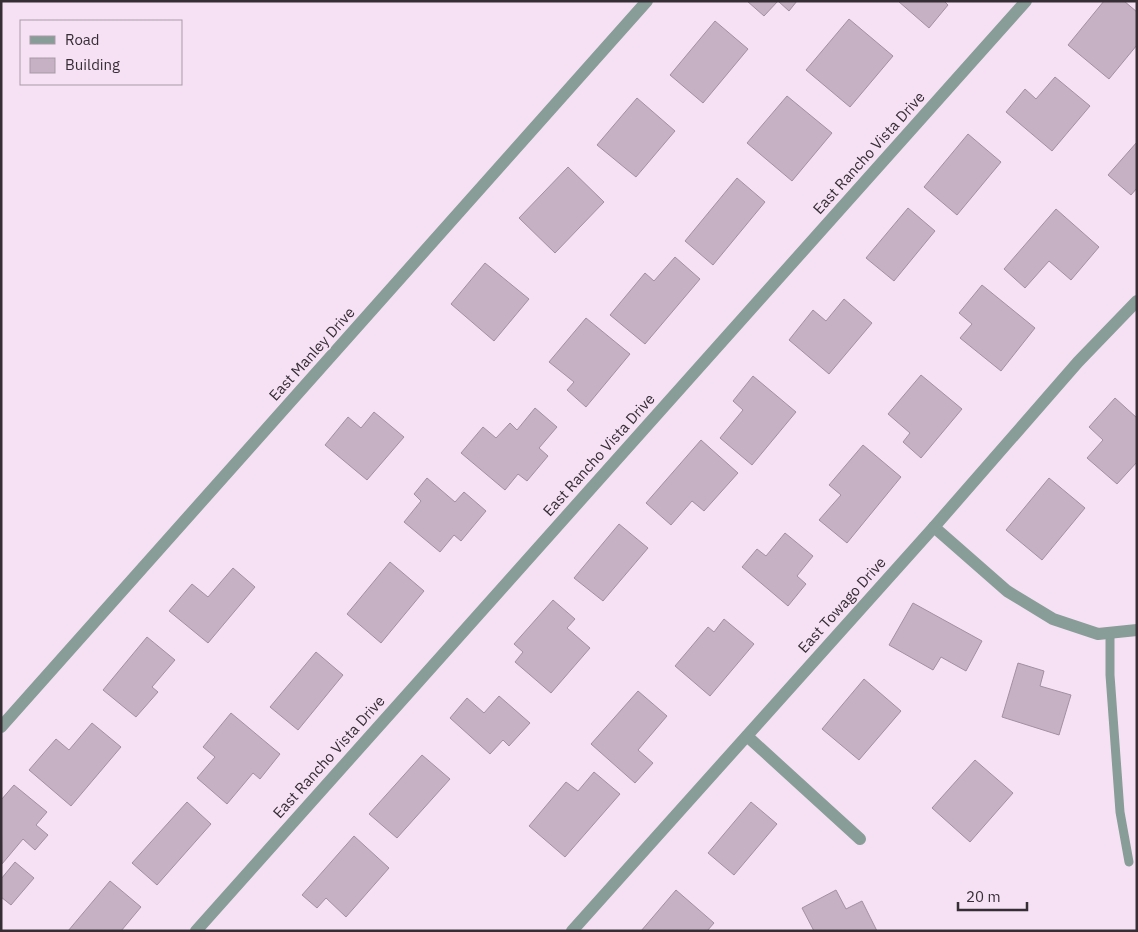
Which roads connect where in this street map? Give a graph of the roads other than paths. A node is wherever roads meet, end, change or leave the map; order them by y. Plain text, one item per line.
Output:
1 (647, 1) edge
2 (1026, 1) edge
3 (1137, 302) edge
4 (934, 527) junction
5 (1137, 630) edge
6 (1110, 632) junction
7 (1, 727) edge
8 (746, 736) junction
9 (860, 839) dead end
10 (1129, 862) dead end
11 (196, 931) edge
12 (572, 931) edge

1 - 7 street, East Manley Drive
2 - 11 street, East Rancho Vista Drive
3 - 4 street, East Towago Drive
4 - 6 street
4 - 8 street, East Towago Drive
5 - 6 street
6 - 10 lane
8 - 9 street
8 - 12 street, East Towago Drive

